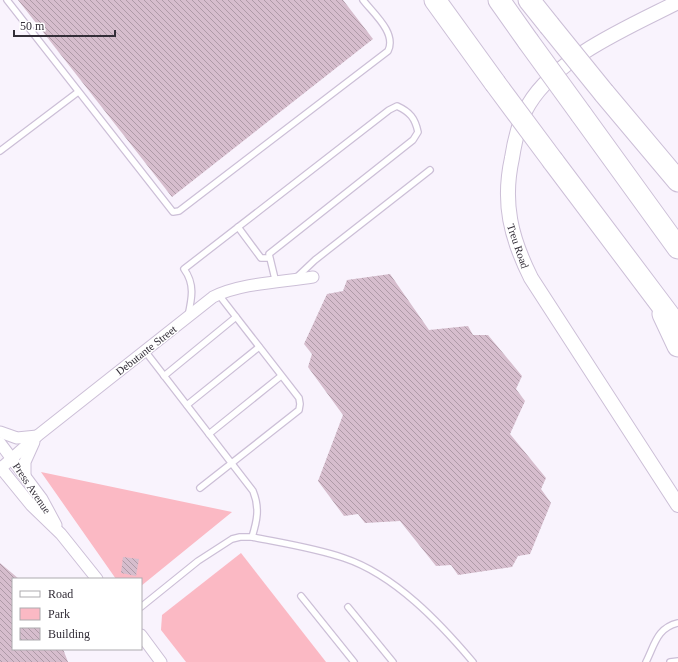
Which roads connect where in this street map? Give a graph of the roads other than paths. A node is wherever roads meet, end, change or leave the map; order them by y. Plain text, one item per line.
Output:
1 (7, 0) edge
2 (363, 0) edge
3 (435, 0) edge
4 (500, 0) edge
5 (529, 0) edge
6 (678, 2) edge
7 (78, 92) junction
8 (0, 151) edge
9 (430, 170) dead end
10 (678, 181) edge
11 (238, 227) junction
12 (678, 248) edge
13 (269, 258) junction
14 (313, 277) dead end
15 (294, 280) junction
16 (276, 283) junction
17 (218, 295) junction
18 (657, 299) junction
19 (236, 317) junction
20 (187, 318) junction
21 (678, 326) edge
22 (678, 346) edge
23 (259, 347) junction
24 (145, 351) junction
25 (164, 376) junction
26 (281, 376) junction
27 (187, 406) junction
28 (0, 432) edge
29 (209, 434) junction
30 (37, 436) junction
31 (0, 443) edge
32 (12, 458) junction
33 (232, 464) junction
34 (0, 468) edge
35 (25, 475) junction
36 (200, 488) dead end
37 (678, 505) edge
38 (61, 534) junction
39 (252, 538) junction
40 (96, 578) edge
41 (301, 596) dead end
42 (142, 606) edge
43 (348, 607) dead end
44 (678, 623) edge
45 (142, 636) edge
46 (678, 661) edge
47 (161, 662) edge
48 (354, 662) edge
49 (393, 662) edge
50 (473, 662) edge
51 (646, 662) edge
52 (670, 662) edge

1 - 7 lane
2 - 7 lane
3 - 18 highway, bridge
4 - 12 highway, bridge
5 - 10 highway, bridge
6 - 37 street, Treu Road
7 - 8 lane
9 - 15 lane
11 - 13 lane
11 - 13 lane
11 - 20 lane
13 - 16 lane
14 - 15 street, Debutante Street
15 - 16 street, Debutante Street
16 - 17 street, Debutante Street
17 - 19 lane
17 - 20 street, Debutante Street
18 - 21 highway
18 - 22 highway
19 - 23 lane
19 - 25 lane
20 - 24 street, Debutante Street
23 - 26 lane
23 - 27 lane
24 - 25 lane
24 - 30 street, Debutante Street
25 - 27 lane
26 - 29 lane
26 - 33 lane
27 - 29 lane
28 - 30 street
29 - 33 lane
30 - 32 street, Debutante Street
30 - 35 street
31 - 32 street, Press Avenue
32 - 34 street, Debutante Street
32 - 35 street, Press Avenue
33 - 36 lane
33 - 39 lane
34 - 38 street, Press Avenue
35 - 38 street, Press Avenue
38 - 40 street, Press Avenue
39 - 42 lane
39 - 50 lane
41 - 48 lane
43 - 49 lane
44 - 51 lane
45 - 47 street
46 - 52 lane

